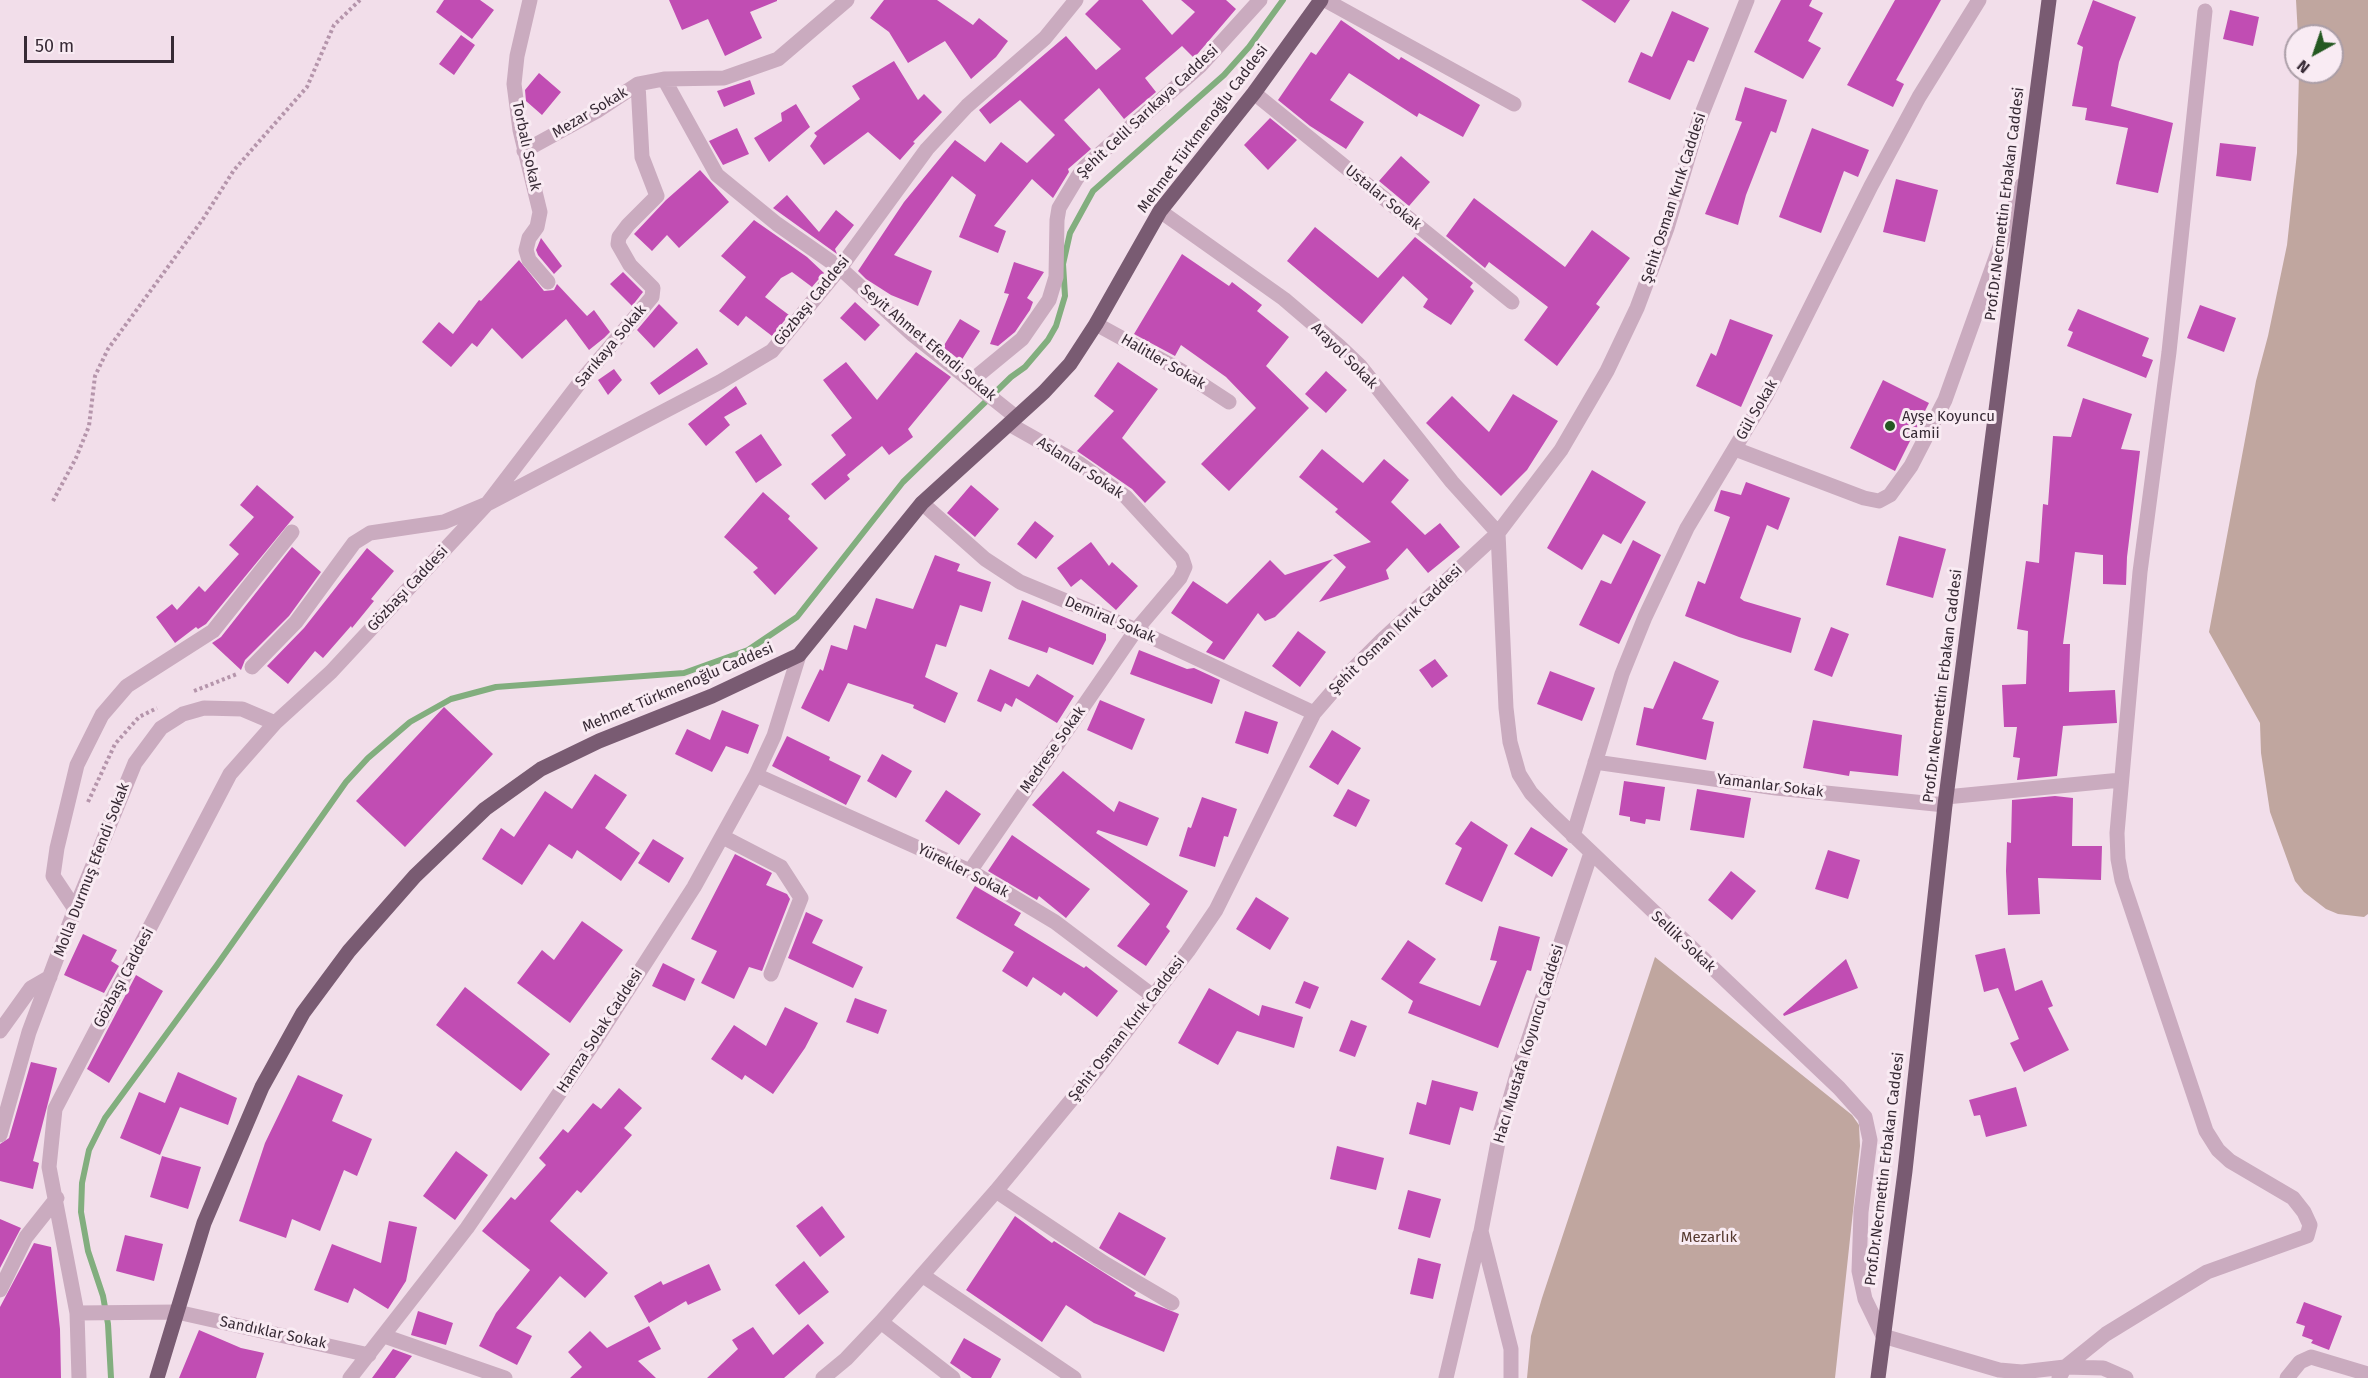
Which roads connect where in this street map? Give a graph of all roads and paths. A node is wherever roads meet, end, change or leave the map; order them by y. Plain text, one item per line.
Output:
1 (360, 0) edge
2 (530, 0) edge
3 (847, 0) edge
4 (1076, 0) edge
5 (1260, 0) edge
6 (1323, 0) edge
7 (1747, 0) edge
8 (1979, 0) edge
9 (2049, 0) edge
10 (2205, 11) dead end
11 (664, 79) junction
12 (638, 84) junction
13 (1254, 93) junction
14 (1514, 104) dead end
15 (524, 151) junction
16 (2028, 168) junction
17 (1160, 211) junction
18 (840, 268) junction
19 (548, 282) dead end
20 (1512, 302) dead end
21 (1096, 324) junction
22 (976, 384) junction
23 (1229, 402) dead end
24 (1012, 420) junction
25 (1735, 449) junction
26 (53, 501) dead end
27 (922, 503) junction
28 (487, 504) junction
29 (292, 532) dead end
30 (1498, 533) junction
31 (1136, 630) junction
32 (800, 655) junction
33 (252, 667) dead end
34 (1314, 713) junction
35 (275, 723) junction
36 (1595, 762) junction
37 (756, 775) junction
38 (2121, 780) junction
39 (1946, 801) junction
40 (1574, 836) junction
41 (723, 837) junction
42 (1591, 853) junction
43 (970, 871) junction
44 (75, 909) junction
45 (771, 974) dead end
46 (50, 976) junction
47 (1153, 996) junction
48 (0, 1031) edge
49 (0, 1135) edge
50 (996, 1191) junction
51 (57, 1198) junction
52 (1481, 1231) junction
53 (922, 1275) junction
54 (0, 1290) edge
55 (1172, 1304) dead end
56 (177, 1312) junction
57 (77, 1313) junction
58 (881, 1322) junction
59 (384, 1336) junction
60 (1883, 1336) junction
61 (369, 1355) junction
62 (2062, 1372) edge
63 (2368, 1374) edge
64 (79, 1378) edge
65 (157, 1378) edge
66 (350, 1378) edge
67 (505, 1378) edge
68 (823, 1378) edge
69 (953, 1378) edge
70 (1074, 1378) edge
71 (1446, 1378) edge
72 (1511, 1378) edge
73 (1878, 1378) edge
74 (2126, 1378) edge
75 (2287, 1378) edge

1 - 26 path
2 - 15 street, Torbalı Sokak
3 - 11 street, Mezar Sokak
4 - 18 street, Gözbaşı Caddesi
5 - 22 street, Şehit Celil Sarıkaya Caddesi
6 - 13 main road, Mehmet Türkmenoğlu Caddesi
6 - 14 street
7 - 30 street, Şehit Osman Kırık Caddesi
8 - 25 street, Gül Sokak
9 - 16 main road, Prof.Dr.Necmettin Erbakan Caddesi
10 - 38 street
11 - 12 street, Mezar Sokak
11 - 18 street, Seyit Ahmet Efendi Sokak
12 - 15 street, Mezar Sokak
12 - 28 street, Sarıkaya Sokak
13 - 17 main road, Mehmet Türkmenoğlu Caddesi
13 - 20 street, Ustalar Sokak
15 - 19 street, Torbalı Sokak
16 - 25 street
16 - 39 main road, Prof.Dr.Necmettin Erbakan Caddesi
17 - 21 main road, Mehmet Türkmenoğlu Caddesi
17 - 30 street, Arayol Sokak
18 - 22 street, Seyit Ahmet Efendi Sokak
18 - 28 street, Gözbaşı Caddesi
21 - 23 street, Halitler Sokak
21 - 24 main road, Mehmet Türkmenoğlu Caddesi
22 - 24 street, Seyit Ahmet Efendi Sokak
24 - 27 main road, Mehmet Türkmenoğlu Caddesi
24 - 31 street, Aslanlar Sokak
25 - 36 street, Gül Sokak
27 - 31 street, Demiral Sokak
27 - 32 main road, Mehmet Türkmenoğlu Caddesi
28 - 33 street
28 - 35 street, Gözbaşı Caddesi
29 - 44 street
30 - 34 street, Şehit Osman Kırık Caddesi
30 - 40 street, Sellik Sokak
31 - 34 street, Demiral Sokak
31 - 43 street, Medrese Sokak
32 - 37 street, Hamza Solak Caddesi
32 - 56 main road, Mehmet Türkmenoğlu Caddesi
34 - 47 street, Şehit Osman Kırık Caddesi
35 - 44 street, Molla Durmuş Efendi Sokak
35 - 51 street, Gözbaşı Caddesi
36 - 39 street, Yamanlar Sokak
36 - 40 street, Gül Sokak
37 - 41 street, Hamza Solak Caddesi
37 - 43 street, Yürekler Sokak
38 - 39 street, Yamanlar Sokak
38 - 62 street
39 - 60 main road, Prof.Dr.Necmettin Erbakan Caddesi
40 - 42 street, Sellik Sokak
41 - 45 street
41 - 59 street, Hamza Solak Caddesi
42 - 52 street, Hacı Mustafa Koyuncu Caddesi
42 - 60 street, Sellik Sokak
43 - 47 street, Yürekler Sokak
44 - 46 street, Molla Durmuş Efendi Sokak
46 - 48 street
46 - 49 street, Molla Durmuş Efendi Sokak
47 - 50 street, Şehit Osman Kırık Caddesi
50 - 53 street, Şehit Osman Kırık Caddesi
50 - 55 street
51 - 54 street
51 - 57 street, Gözbaşı Caddesi
52 - 71 street
52 - 72 street, Hacı Mustafa Koyuncu Caddesi
53 - 58 street, Şehit Osman Kırık Caddesi
53 - 70 street
56 - 57 street, Sandıklar Sokak
56 - 61 street, Sandıklar Sokak
56 - 65 main road, Mehmet Türkmenoğlu Caddesi
57 - 64 street, Gözbaşı Caddesi
58 - 68 street, Şehit Osman Kırık Caddesi
58 - 69 street
59 - 61 street, Hamza Solak Caddesi
59 - 67 street
60 - 62 street
60 - 73 main road, Prof.Dr.Necmettin Erbakan Caddesi
61 - 66 street, Hamza Solak Caddesi
62 - 74 street
63 - 75 street

